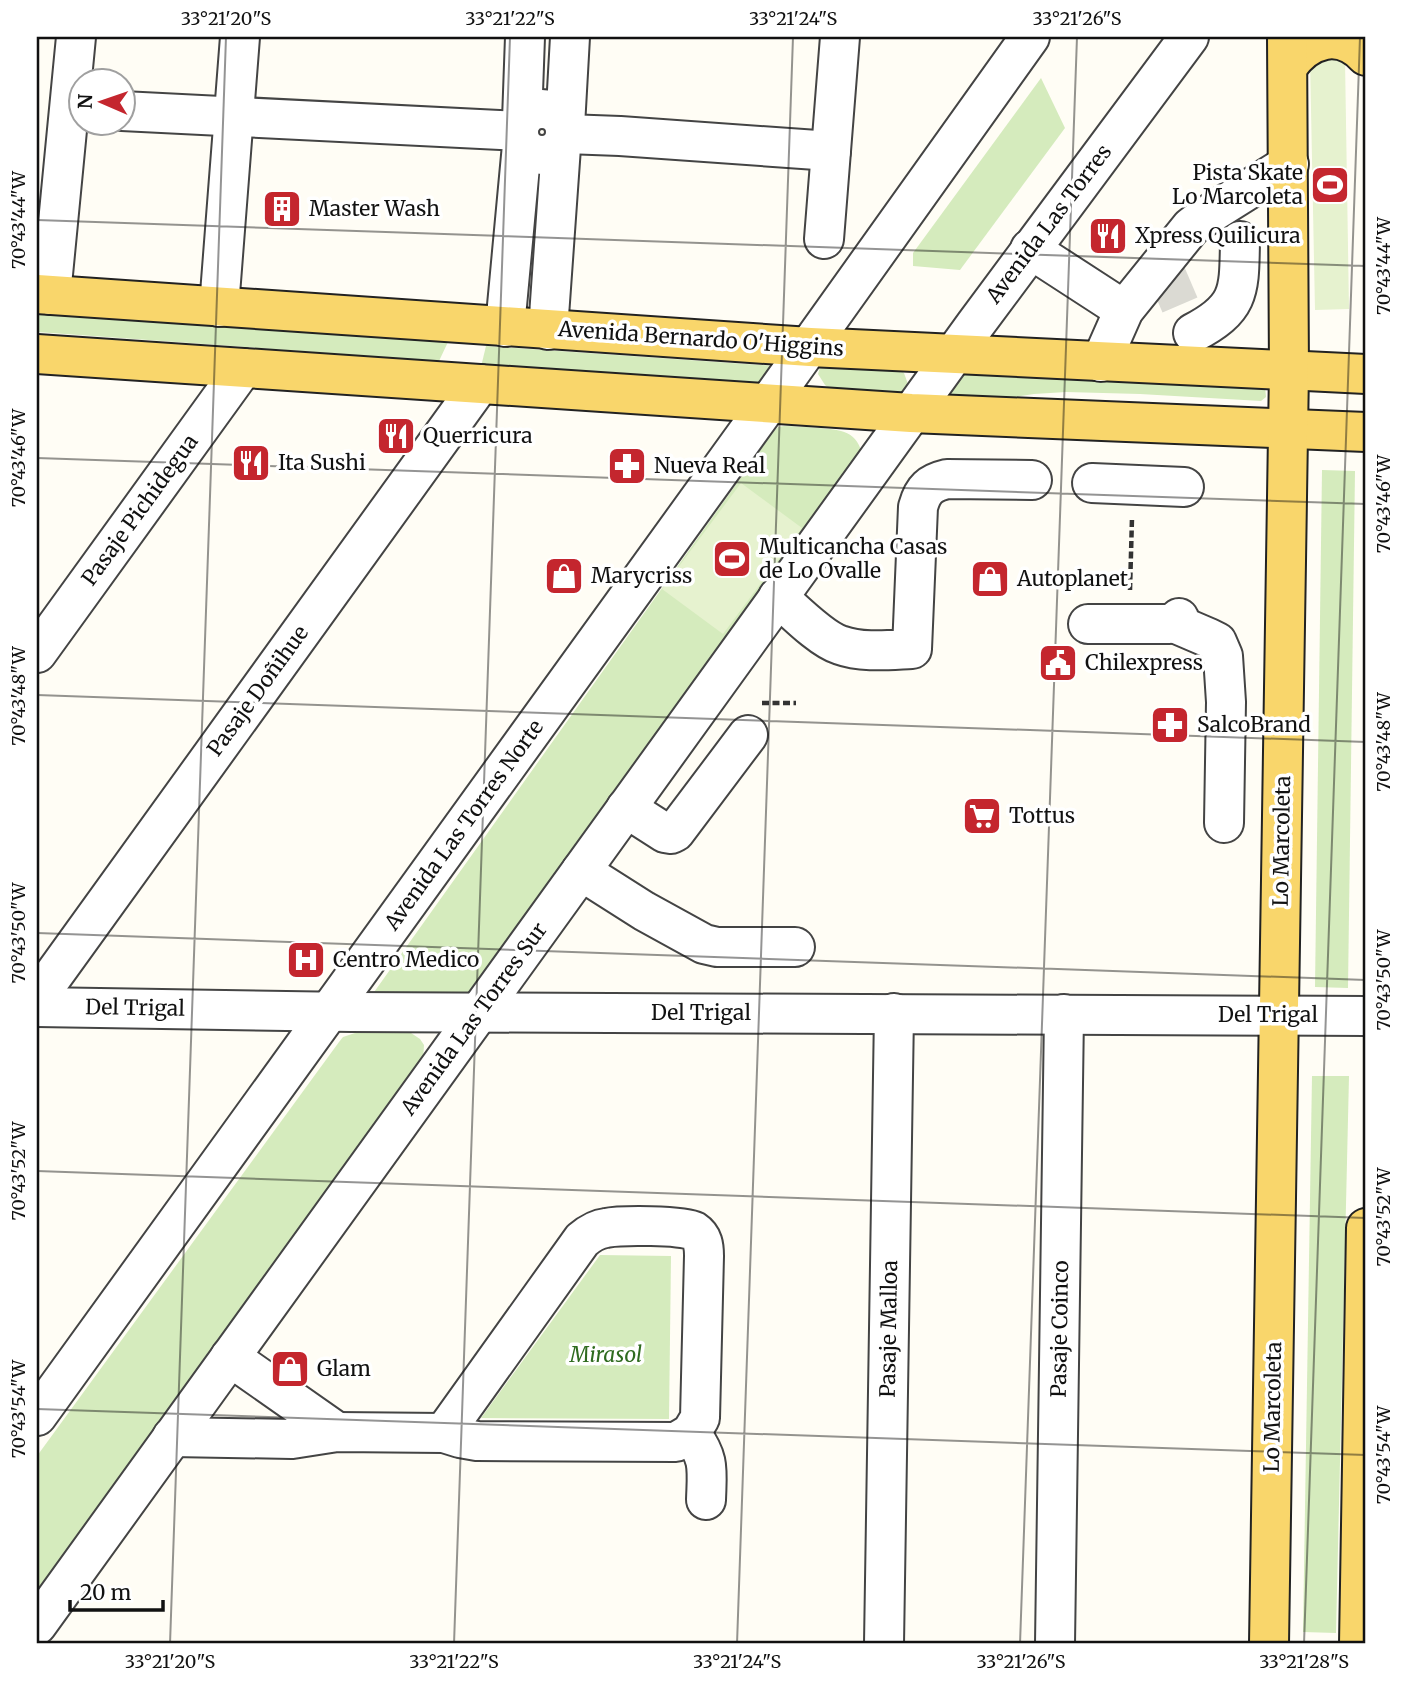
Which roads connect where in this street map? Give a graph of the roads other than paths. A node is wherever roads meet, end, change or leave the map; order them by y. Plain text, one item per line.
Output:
1 (76, 37) edge
2 (240, 37) edge
3 (525, 37) edge
4 (570, 37) edge
5 (840, 37) edge
6 (1030, 37) edge
7 (1189, 37) edge
8 (1288, 51) edge
9 (1366, 56) edge
10 (76, 66) edge
11 (136, 112) edge
12 (234, 117) junction
13 (521, 132) junction
14 (69, 136) edge
15 (564, 136) junction
16 (831, 151) junction
17 (1289, 164) junction
18 (1200, 220) junction
19 (47, 239) edge
20 (824, 239) dead end
21 (1240, 241) junction
22 (1030, 249) junction
23 (1288, 266) junction
24 (44, 295) edge
25 (219, 307) junction
26 (271, 310) junction
27 (1124, 310) junction
28 (505, 327) junction
29 (548, 330) junction
30 (1194, 337) junction
31 (810, 347) junction
32 (37, 354) edge
33 (953, 355) junction
34 (1101, 362) junction
35 (256, 369) junction
36 (1289, 370) junction
37 (1366, 374) edge
38 (480, 384) junction
39 (768, 404) junction
40 (911, 413) junction
41 (1288, 429) junction
42 (1366, 432) edge
43 (1032, 480) dead end
44 (1091, 483) dead end
45 (1184, 487) dead end
46 (778, 597) junction
47 (1233, 620) dead end
48 (1088, 624) dead end
49 (37, 653) edge
50 (748, 735) dead end
51 (626, 808) junction
52 (581, 871) junction
53 (795, 947) dead end
54 (37, 998) edge
55 (37, 1007) edge
56 (329, 1011) junction
57 (479, 1012) junction
58 (894, 1013) junction
59 (1064, 1014) junction
60 (1279, 1014) junction
61 (1366, 1016) edge
62 (1366, 1228) edge
63 (230, 1357) junction
64 (1365, 1392) edge
65 (37, 1416) edge
66 (337, 1432) junction
67 (444, 1433) junction
68 (691, 1433) junction
69 (172, 1437) junction
70 (706, 1500) dead end
71 (37, 1625) edge
72 (884, 1644) edge
73 (1055, 1644) edge
74 (1269, 1644) edge
75 (1359, 1644) edge

1 - 10 street
2 - 12 street
3 - 13 street
4 - 15 street
5 - 16 street
6 - 31 street
7 - 22 street, Avenida Las Torres
8 - 9 main road
8 - 17 main road, Lo Marcoleta
11 - 12 street
12 - 13 street
12 - 25 street
13 - 15 street
13 - 28 street
14 - 19 street
15 - 16 street
15 - 29 street
16 - 20 street
17 - 18 street
17 - 23 main road, Lo Marcoleta
18 - 21 street
18 - 27 street
19 - 24 street
21 - 23 street
21 - 30 street
22 - 27 street
22 - 33 street, Avenida Las Torres
23 - 36 main road, Lo Marcoleta
24 - 25 main road, Avenida Bernardo O'Higgins
25 - 26 main road, Avenida Bernardo O'Higgins
26 - 28 main road, Avenida Bernardo O'Higgins
26 - 35 main road
27 - 34 street
28 - 29 main road, Avenida Bernardo O'Higgins
29 - 31 main road, Avenida Bernardo O'Higgins
30 - 34 main road, Avenida Bernardo O'Higgins
30 - 36 main road, Avenida Bernardo O'Higgins
31 - 33 main road, Avenida Bernardo O'Higgins
31 - 39 street
32 - 35 main road
33 - 34 main road, Avenida Bernardo O'Higgins
33 - 40 street, Avenida Las Torres
35 - 38 main road
35 - 49 street, Pasaje Pichidegua
36 - 37 main road, Avenida Bernardo O'Higgins
36 - 41 main road, Lo Marcoleta
38 - 39 main road
38 - 54 street, Pasaje Doñihue
39 - 40 main road
39 - 56 street, Avenida Las Torres Norte
40 - 41 main road
40 - 46 street, Avenida Las Torres Sur
41 - 42 main road
41 - 60 main road, Lo Marcoleta
43 - 46 street
44 - 45 street
46 - 51 street, Avenida Las Torres Sur
47 - 48 street
50 - 51 street
51 - 52 street, Avenida Las Torres Sur
52 - 53 street
52 - 57 street, Avenida Las Torres Sur
55 - 56 street, Del Trigal
56 - 57 street, Del Trigal
56 - 65 street, Avenida Las Torres Norte
57 - 58 street, Del Trigal
57 - 63 street, Avenida Las Torres Sur
58 - 59 street, Del Trigal
58 - 72 street, Pasaje Malloa
59 - 60 street, Del Trigal
59 - 73 street, Pasaje Coinco
60 - 61 street, Del Trigal
60 - 74 main road, Lo Marcoleta
62 - 64 main road
63 - 66 street
63 - 69 street, Avenida Las Torres Sur
64 - 75 main road
66 - 67 street
66 - 69 street
67 - 68 street
67 - 68 street
68 - 70 street
69 - 71 street, Avenida Las Torres Sur

